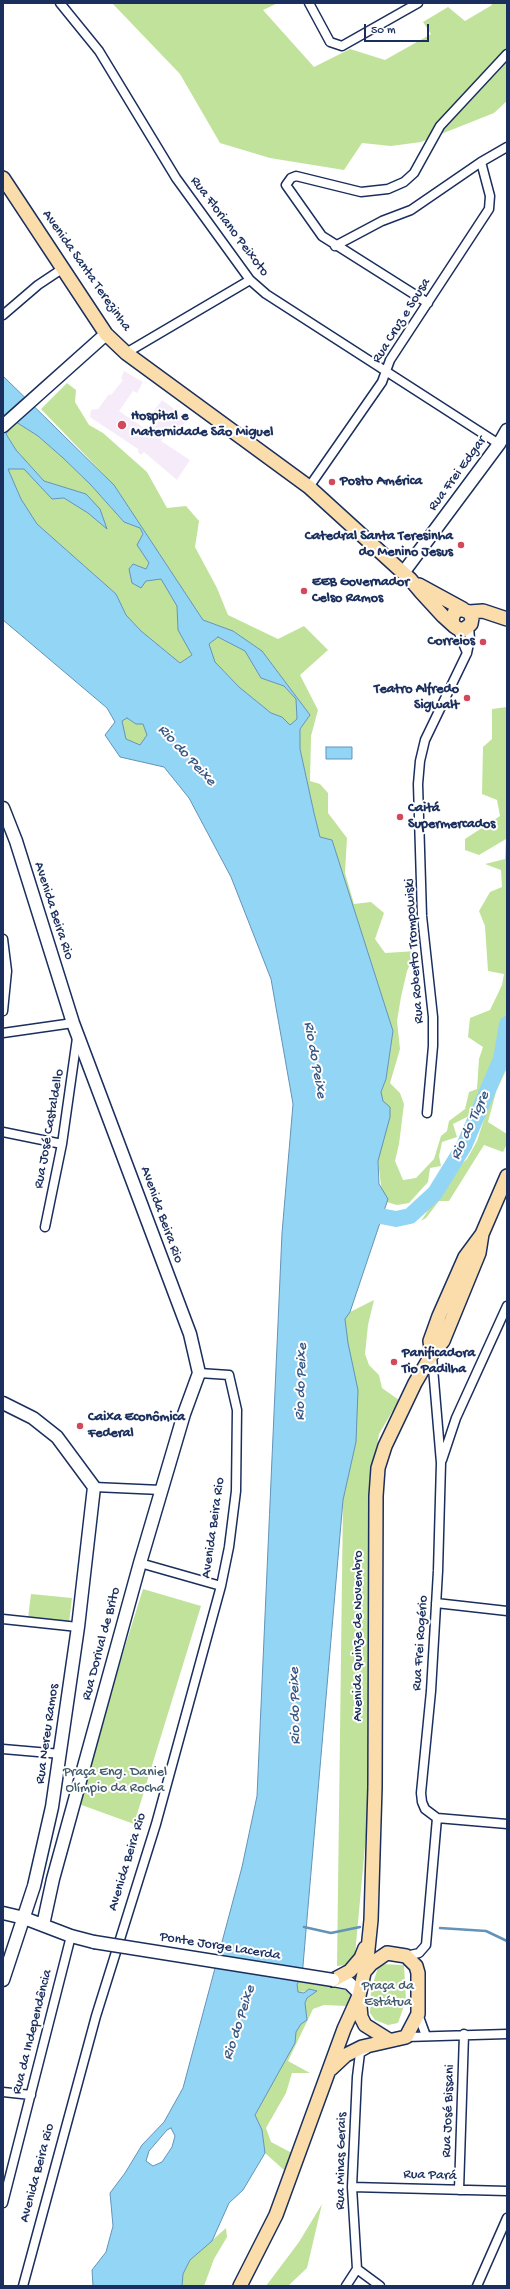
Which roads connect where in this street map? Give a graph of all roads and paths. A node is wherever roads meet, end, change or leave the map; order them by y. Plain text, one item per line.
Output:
1 (60, 3) edge
2 (309, 3) edge
3 (418, 3) edge
4 (507, 54) edge
5 (507, 148) edge
6 (481, 162) junction
7 (3, 178) edge
8 (335, 246) junction
9 (62, 269) junction
10 (250, 280) junction
11 (428, 303) junction
12 (3, 315) edge
13 (106, 334) junction
14 (126, 353) junction
15 (385, 372) junction
16 (3, 426) edge
17 (507, 430) edge
18 (499, 444) junction
19 (308, 487) junction
20 (403, 573) junction
21 (414, 583) junction
22 (504, 618) edge
23 (464, 621) junction
24 (467, 653) junction
25 (3, 808) edge
26 (3, 939) edge
27 (3, 1011) edge
28 (73, 1023) junction
29 (3, 1033) edge
30 (78, 1035) junction
31 (427, 1114) dead end
32 (3, 1132) edge
33 (62, 1144) junction
34 (507, 1176) edge
35 (45, 1227) dead end
36 (460, 1283) junction
37 (507, 1306) edge
38 (453, 1315) junction
39 (502, 1315) junction
40 (439, 1316) junction
41 (507, 1323) edge
42 (432, 1354) junction
43 (199, 1373) junction
44 (3, 1404) edge
45 (441, 1463) junction
46 (94, 1487) junction
47 (161, 1490) junction
48 (140, 1563) junction
49 (221, 1586) junction
50 (436, 1602) junction
51 (507, 1611) edge
52 (3, 1619) edge
53 (78, 1627) junction
54 (3, 1749) edge
55 (61, 1754) junction
56 (437, 1818) junction
57 (507, 1824) edge
58 (3, 1913) edge
59 (24, 1918) junction
60 (43, 1925) junction
61 (370, 1931) junction
62 (70, 1936) junction
63 (387, 1953) junction
64 (406, 1956) junction
65 (365, 1971) junction
66 (3, 1980) edge
67 (336, 1980) junction
68 (359, 1995) junction
69 (418, 2014) junction
70 (464, 2034) junction
71 (507, 2034) edge
72 (426, 2036) junction
73 (406, 2037) junction
74 (389, 2040) junction
75 (376, 2043) junction
76 (329, 2070) junction
77 (3, 2092) edge
78 (31, 2095) junction
79 (352, 2187) junction
80 (459, 2190) junction
81 (507, 2192) edge
82 (3, 2203) edge
83 (507, 2218) edge
84 (357, 2268) junction
85 (23, 2286) edge
86 (240, 2286) edge
87 (346, 2286) edge
88 (380, 2286) edge
89 (477, 2286) edge

1 - 10 street, Rua Floriano Peixoto
2 - 3 street
4 - 8 street
5 - 6 street
6 - 8 street
6 - 11 street, Rua Cruz e Sousa
7 - 9 main road, Avenida Santa Terezinha
8 - 11 street
9 - 12 street
9 - 13 main road, Avenida Santa Terezinha
10 - 14 street
10 - 15 street, Rua Floriano Peixoto
11 - 15 street, Rua Cruz e Sousa
13 - 14 main road, Avenida Santa Terezinha
13 - 16 street
14 - 19 main road, Avenida Santa Terezinha
15 - 18 street, Rua Floriano Peixoto
15 - 19 street, Rua Cruz e Sousa
17 - 18 street, Rua Frei Edgar
18 - 20 street, Rua Frei Edgar
19 - 20 main road, Avenida Santa Terezinha
20 - 21 main road, Avenida Santa Terezinha
21 - 23 main road, Avenida Santa Terezinha
21 - 23 main road, Avenida Santa Terezinha
22 - 23 main road
23 - 24 street
23 - 24 street, Rua Roberto Trompowiski
24 - 31 street, Rua Roberto Trompowiski
25 - 28 street, Avenida Beira Rio
26 - 27 street
28 - 29 street
28 - 30 street, Avenida Beira Rio
30 - 33 street, Rua José Castaldello
30 - 43 street, Avenida Beira Rio
32 - 33 street
33 - 35 street, Rua José Castaldello
34 - 36 main road, Avenida Quinze de Novembro
36 - 38 main road, Avenida Quinze de Novembro
36 - 40 main road, Avenida Quinze de Novembro
37 - 39 street, Rua Frei Rogério
38 - 40 main road
38 - 42 main road, Avenida Quinze de Novembro
39 - 41 street
39 - 45 street, Rua Frei Rogério
40 - 42 main road, Avenida Quinze de Novembro
42 - 45 street, Rua Frei Rogério
42 - 61 main road, Avenida Quinze de Novembro
43 - 47 street, Rua Dorival de Brito
43 - 49 street, Avenida Beira Rio
44 - 46 street
45 - 50 street, Rua Frei Rogério
46 - 47 street
46 - 53 street, Rua Nereu Ramos
47 - 48 street, Rua Dorival de Brito
48 - 49 street
48 - 60 street, Rua Dorival de Brito
49 - 85 street, Avenida Beira Rio
50 - 51 street
50 - 56 street, Rua Frei Rogério
52 - 53 street
53 - 55 street, Rua Nereu Ramos
54 - 55 street
55 - 59 street, Rua Nereu Ramos
56 - 57 street
56 - 64 street
58 - 59 street, Ponte Jorge Lacerda
59 - 60 street, Ponte Jorge Lacerda
59 - 66 street, Rua Nereu Ramos
60 - 62 street, Ponte Jorge Lacerda
61 - 63 main road
61 - 65 main road, Avenida Quinze de Novembro
61 - 67 main road
62 - 67 street, Ponte Jorge Lacerda, bridge
62 - 78 street, Rua da Independência
63 - 64 main road
63 - 65 main road
64 - 69 main road
65 - 67 street, Ponte Jorge Lacerda
65 - 68 main road
67 - 68 street, Ponte Jorge Lacerda
68 - 74 main road
68 - 76 main road
69 - 72 street
69 - 73 main road
70 - 71 street
70 - 72 street
70 - 80 street, Rua José Bissani
72 - 73 street
73 - 74 main road
74 - 75 main road
75 - 76 main road
75 - 79 street, Rua Minas Gerais
76 - 86 main road
77 - 78 street
78 - 82 street, Rua da Independência
79 - 80 street, Rua Pará
79 - 84 street, Rua Minas Gerais
80 - 81 street, Rua Pará
83 - 89 street
84 - 87 street
84 - 88 street

